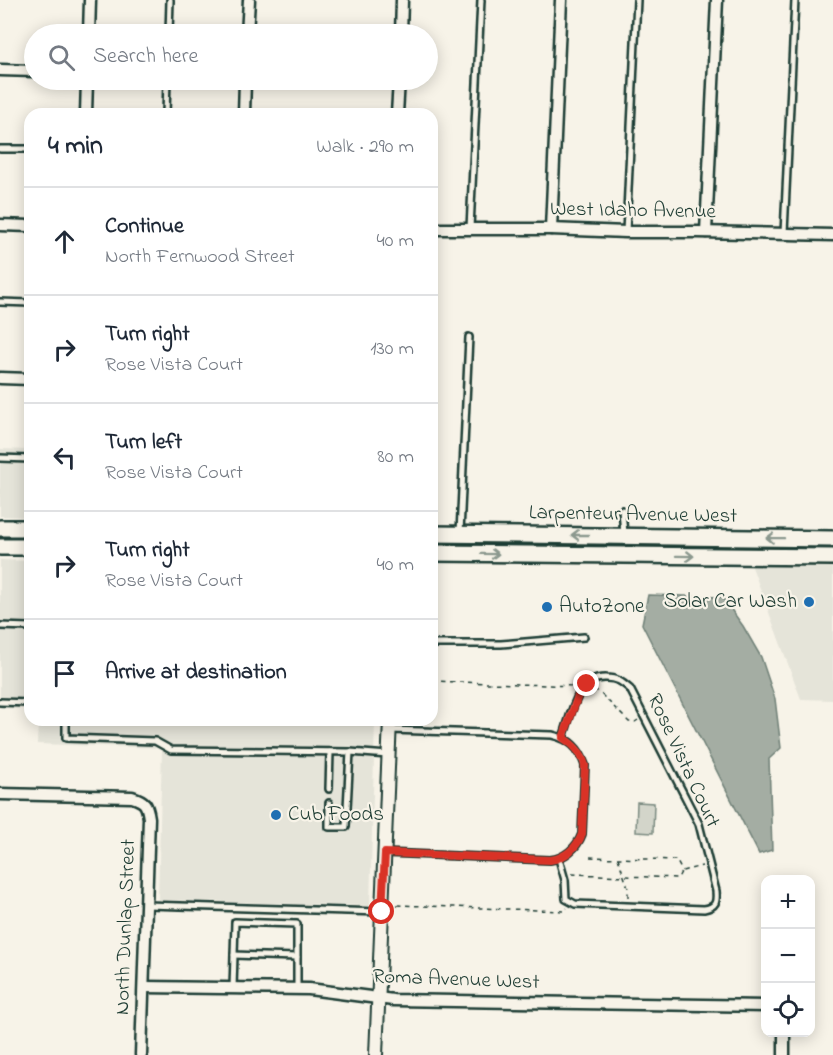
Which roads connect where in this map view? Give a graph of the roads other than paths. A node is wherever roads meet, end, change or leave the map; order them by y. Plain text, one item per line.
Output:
1 (90, 0) edge
2 (170, 0) edge
3 (249, 0) edge
4 (402, 0) edge
5 (481, 0) edge
6 (561, 0) edge
7 (638, 0) edge
8 (717, 0) edge
9 (795, 0) edge
10 (89, 24) edge
11 (169, 24) edge
12 (248, 24) edge
13 (401, 24) edge
14 (0, 70) edge
15 (24, 71) edge
16 (87, 90) edge
17 (167, 90) edge
18 (245, 90) edge
19 (398, 90) edge
20 (86, 108) edge
21 (166, 108) edge
22 (244, 108) edge
23 (397, 108) edge
24 (0, 149) edge
25 (24, 149) edge
26 (0, 225) edge
27 (24, 226) edge
28 (470, 228) junction
29 (438, 229) edge
30 (550, 229) junction
31 (627, 232) junction
32 (706, 232) junction
33 (784, 233) junction
34 (833, 235) edge
35 (0, 302) edge
36 (24, 303) edge
37 (469, 337) dead end
38 (0, 378) edge
39 (24, 379) edge
40 (0, 458) edge
41 (24, 459) edge
42 (621, 510) dead end
43 (0, 528) edge
44 (24, 528) edge
45 (438, 534) edge
46 (460, 534) junction
47 (625, 536) junction
48 (833, 539) edge
49 (0, 547) edge
50 (24, 547) edge
51 (438, 553) edge
52 (833, 557) edge
53 (0, 626) edge
54 (24, 627) edge
55 (584, 637) dead end
56 (438, 644) edge
57 (0, 702) edge
58 (24, 703) edge
59 (66, 726) edge
60 (390, 726) edge
61 (406, 726) edge
62 (563, 738) junction
63 (330, 752) junction
64 (350, 752) junction
65 (388, 754) junction
66 (329, 789) dead end
67 (0, 794) edge
68 (329, 803) dead end
69 (385, 853) junction
70 (559, 859) junction
71 (147, 905) junction
72 (382, 912) junction
73 (234, 955) junction
74 (297, 957) junction
75 (144, 987) junction
76 (233, 988) junction
77 (297, 989) junction
78 (379, 999) junction
79 (761, 1006) edge
80 (784, 1037) edge
81 (141, 1055) edge
82 (376, 1055) edge
83 (784, 1055) edge

1 - 10 street
2 - 11 lane
3 - 12 street
4 - 13 street
5 - 28 lane
6 - 30 street
7 - 31 lane
8 - 32 street
9 - 33 lane
14 - 15 street
16 - 20 street
17 - 21 lane
18 - 22 street
19 - 23 street
24 - 25 lane
26 - 27 street
28 - 29 street, West Idaho Avenue
28 - 30 street, West Idaho Avenue
30 - 31 street, West Idaho Avenue
31 - 32 street, West Idaho Avenue
32 - 33 street, West Idaho Avenue
33 - 34 street, West Idaho Avenue
35 - 36 lane
37 - 46 lane
38 - 39 street
40 - 41 lane
42 - 47 lane
43 - 44 main road
45 - 46 main road, Larpenteur Avenue West
47 -> 46 main road, Larpenteur Avenue West
48 -> 47 main road, Larpenteur Avenue West
49 - 50 main road
51 -> 52 main road, Larpenteur Avenue West
53 - 54 lane
55 - 56 lane
57 - 58 lane
59 - 63 lane
60 - 65 street
61 - 62 lane
62 - 70 lane
62 - 70 lane, Rose Vista Court
63 - 64 lane
63 - 66 lane
64 - 65 lane
64 - 68 lane
65 - 69 street
67 - 71 street, North Dunlap Street
69 - 70 lane
69 - 72 street
71 - 72 lane
71 - 75 street, North Dunlap Street
72 - 78 street
73 - 74 lane
73 - 74 lane
73 - 76 lane
74 - 77 lane
75 - 76 street, Roma Avenue West
75 - 81 street, North Dunlap Street
76 - 77 street, Roma Avenue West
77 - 78 street, Roma Avenue West
78 - 79 street, Roma Avenue West
78 - 82 street
80 - 83 street

